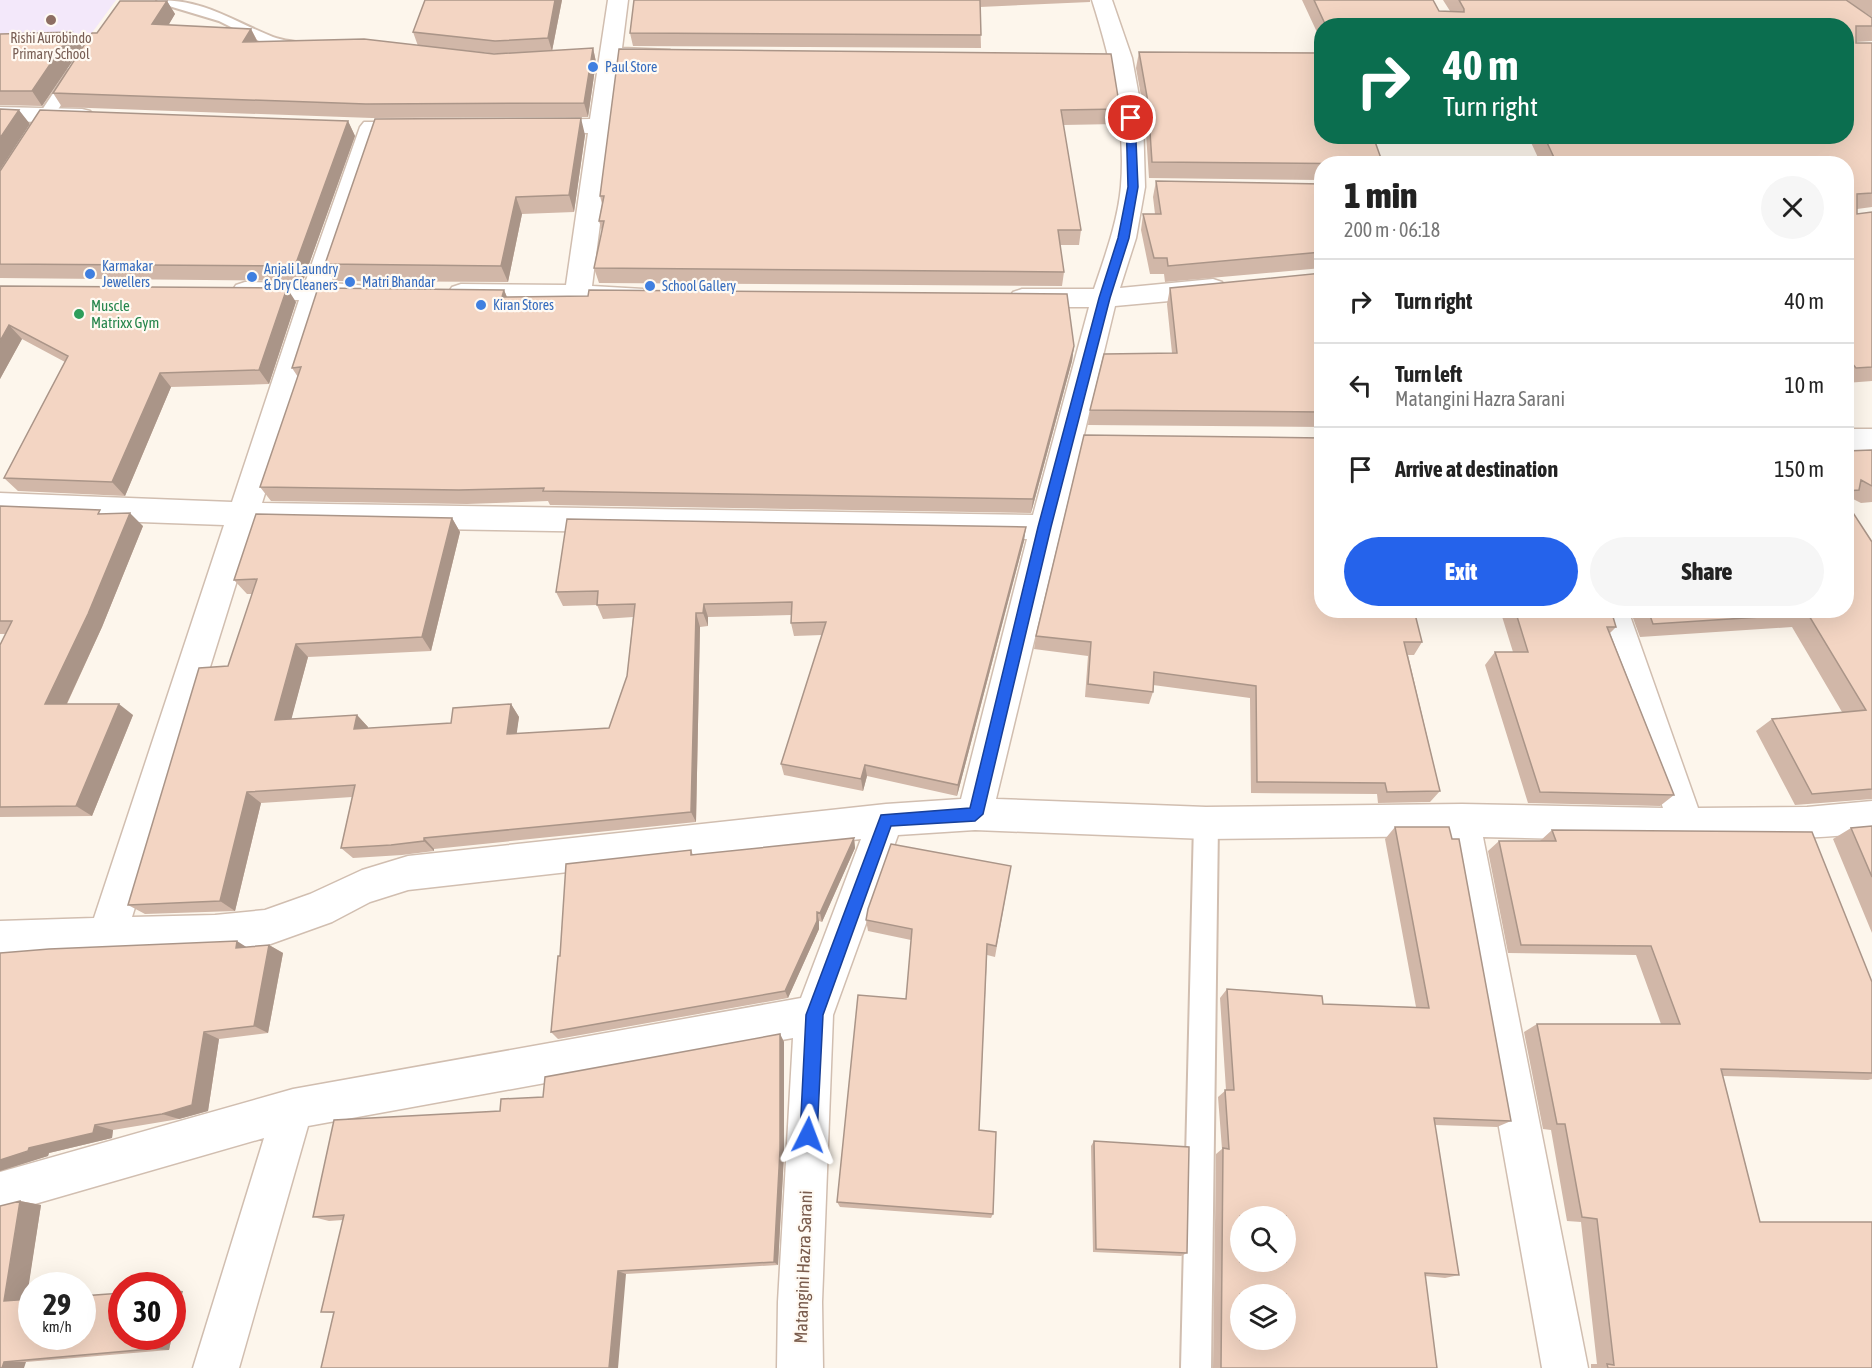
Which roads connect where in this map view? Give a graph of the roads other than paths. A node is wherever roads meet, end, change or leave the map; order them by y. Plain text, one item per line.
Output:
1 (164, 0) edge
2 (618, 0) edge
3 (1102, 0) edge
4 (316, 47) edge
5 (605, 55) junction
6 (682, 55) edge
7 (83, 59) edge
8 (0, 114) edge
9 (46, 115) junction
10 (104, 117) edge
11 (600, 126) junction
12 (372, 127) edge
13 (520, 127) edge
14 (0, 186) edge
15 (1241, 286) edge
16 (221, 291) edge
17 (315, 291) junction
18 (390, 292) edge
19 (437, 293) edge
20 (578, 294) junction
21 (662, 295) edge
22 (997, 297) edge
23 (1104, 298) junction
24 (1854, 440) edge
25 (1872, 440) edge
26 (0, 505) edge
27 (243, 514) junction
28 (1045, 527) junction
29 (1615, 618) edge
30 (975, 814) junction
31 (1872, 817) edge
32 (886, 820) junction
33 (1462, 820) junction
34 (1206, 824) junction
35 (1686, 825) junction
36 (107, 936) junction
37 (0, 939) edge
38 (814, 1015) junction
39 (292, 1109) junction
40 (0, 1193) edge
41 (216, 1368) edge
42 (800, 1368) edge
43 (1196, 1368) edge
44 (1565, 1368) edge

1 - 4 lane
2 - 5 street
3 - 23 street
5 - 6 street
5 - 11 street
7 - 9 lane
8 - 9 street
9 - 10 street
9 - 14 lane
11 - 13 street
11 - 20 street
12 - 17 street
15 - 23 street
16 - 17 street
17 - 18 street
17 - 27 street
19 - 20 street
20 - 21 street
22 - 23 street
23 - 28 street
24 - 25 street
26 - 27 street
27 - 28 street
27 - 36 street
28 - 30 street
29 - 35 street
30 - 32 street
30 - 34 street
31 - 35 street
32 - 36 street
32 - 38 street, Matangini Hazra Sarani
33 - 34 street
33 - 35 street
33 - 44 street
34 - 43 lane
36 - 37 street
38 - 39 street
38 - 42 street, Matangini Hazra Sarani
39 - 40 street
39 - 41 street

